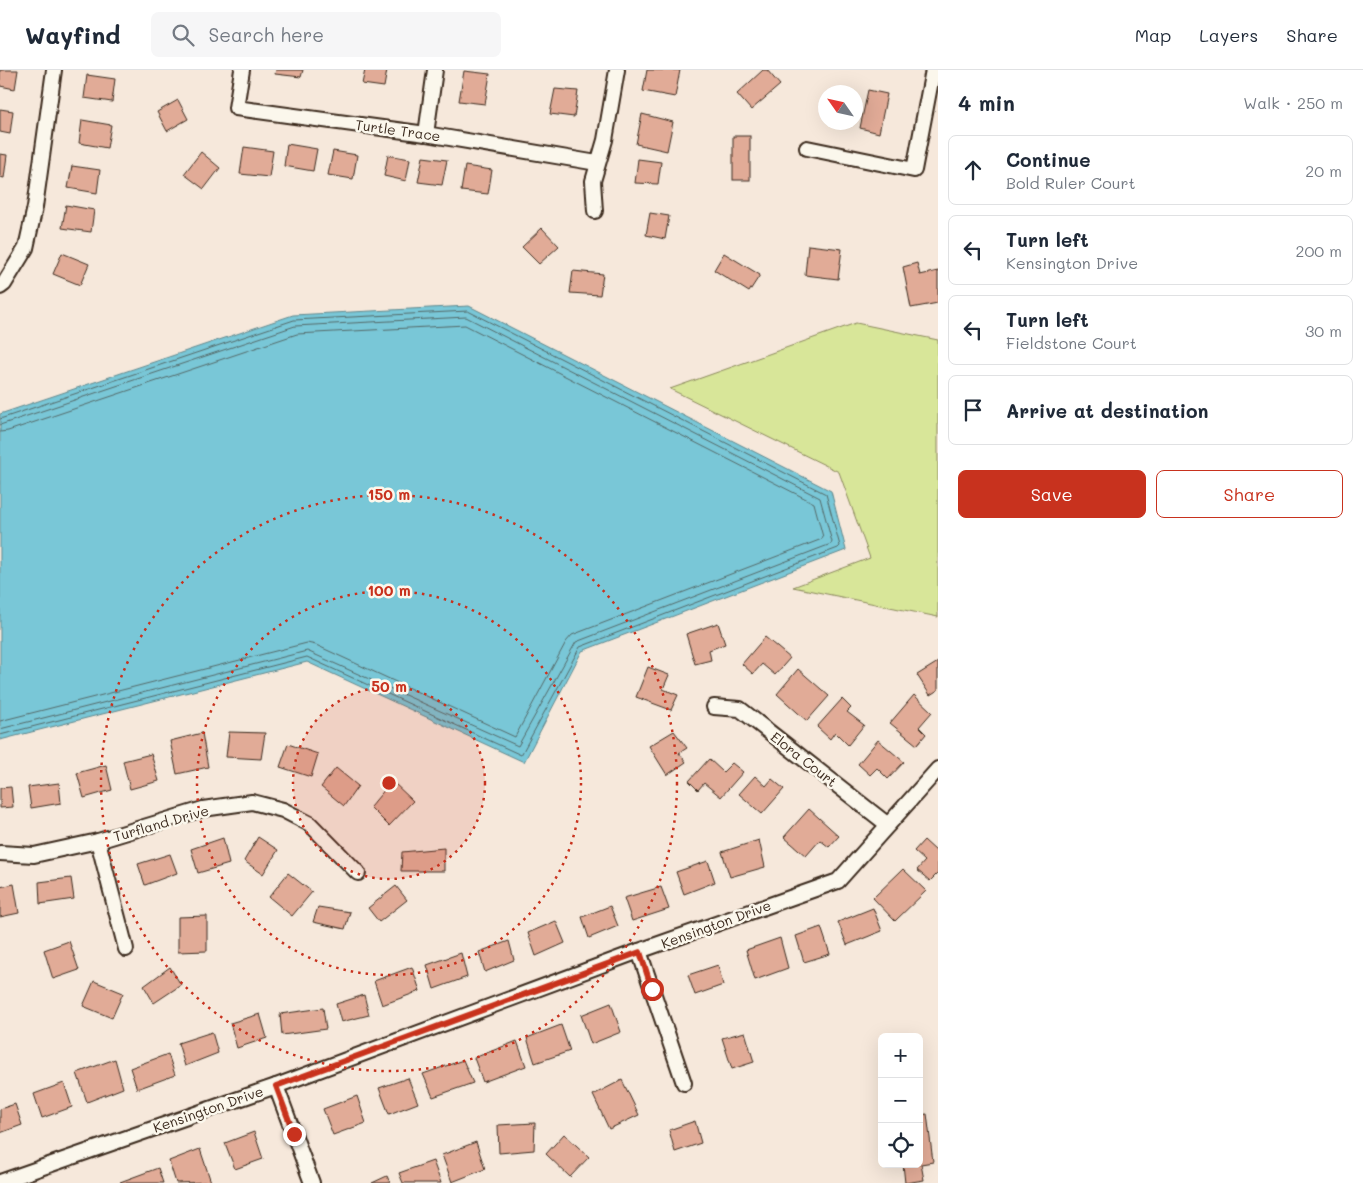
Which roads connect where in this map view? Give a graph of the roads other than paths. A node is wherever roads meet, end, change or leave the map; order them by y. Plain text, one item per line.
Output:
1 (54, 70) edge
2 (242, 70) edge
3 (435, 70) edge
4 (617, 70) edge
5 (933, 70) edge
6 (426, 134) junction
7 (808, 148) dead end
8 (597, 164) junction
9 (594, 210) dead end
10 (0, 287) edge
11 (714, 707) dead end
12 (938, 769) edge
13 (888, 825) junction
14 (98, 841) junction
15 (0, 854) edge
16 (358, 873) dead end
17 (126, 949) dead end
18 (640, 952) junction
19 (684, 1083) dead end
20 (276, 1086) junction
21 (0, 1182) edge
22 (312, 1183) edge

1 - 10 street
2 - 6 street, Turtle Trace
3 - 6 street
4 - 8 street
5 - 7 street
6 - 8 street, Turtle Trace
8 - 9 street
11 - 13 street, Elora Court
12 - 13 street, Kensington Drive
13 - 18 street, Kensington Drive
14 - 15 street, Turfland Drive
14 - 16 street, Turfland Drive
14 - 17 street
18 - 19 street
18 - 20 street, Kensington Drive
20 - 21 street, Kensington Drive
20 - 22 street

